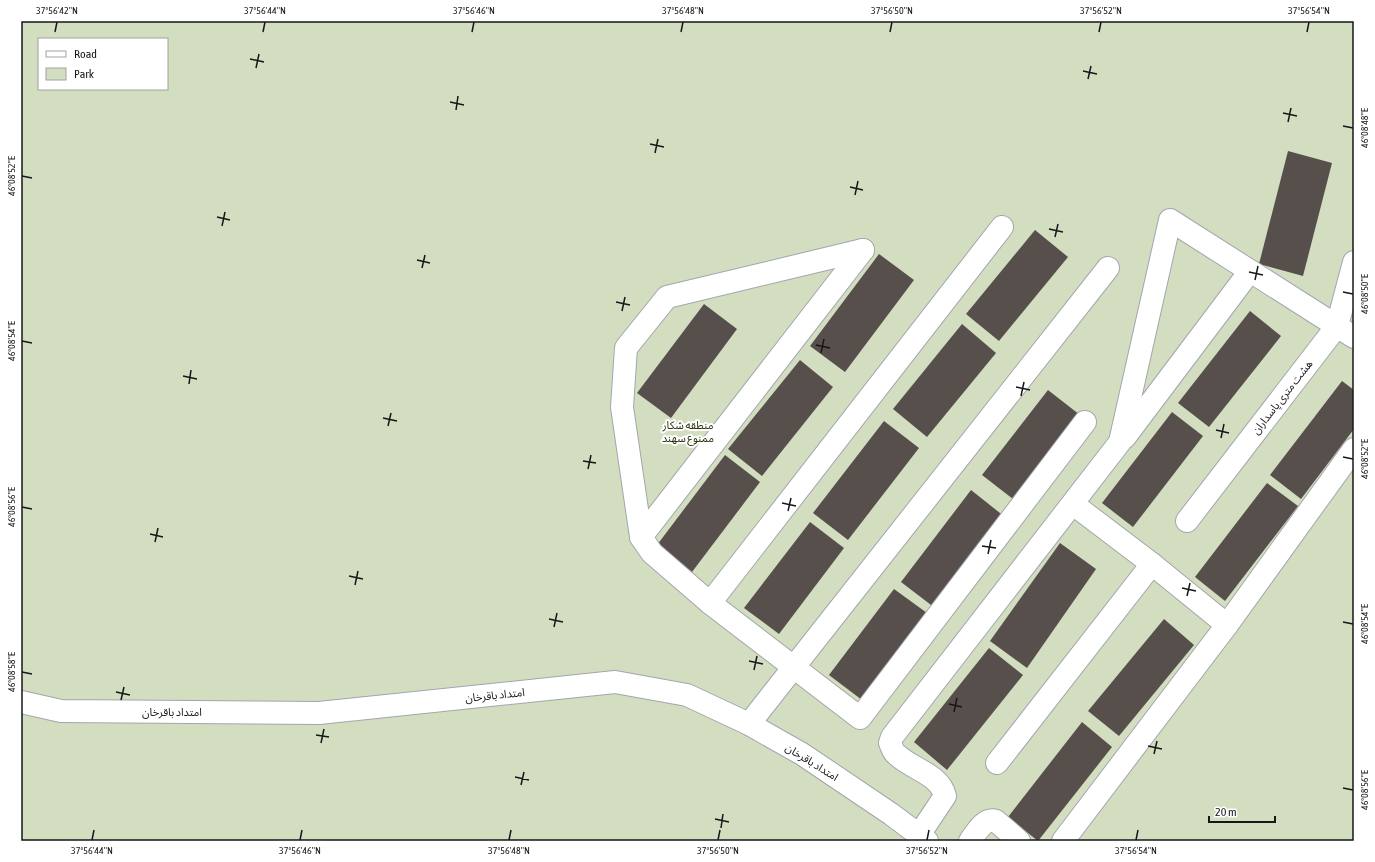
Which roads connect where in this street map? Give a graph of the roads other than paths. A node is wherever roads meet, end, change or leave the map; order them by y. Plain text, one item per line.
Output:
1 (1002, 227) dead end
2 (1354, 262) edge
3 (1108, 268) dead end
4 (1250, 271) junction
5 (1346, 332) edge
6 (1085, 422) dead end
7 (1120, 442) junction
8 (1354, 449) edge
9 (1073, 504) junction
10 (1187, 521) dead end
11 (641, 537) junction
12 (1152, 564) junction
13 (710, 603) junction
14 (1227, 625) junction
15 (793, 668) junction
16 (21, 702) edge
17 (749, 724) junction
18 (997, 763) dead end
19 (923, 838) edge
20 (970, 841) edge
21 (1019, 841) edge
22 (1063, 841) edge

1 - 13 street
2 - 5 street, هشت متری پاسداران
3 - 15 street
4 - 5 street
4 - 7 street
4 - 7 street
5 - 10 street, هشت متری پاسداران
6 - 15 street
7 - 9 street
8 - 14 street
9 - 12 street
9 - 19 street
11 - 11 street
11 - 13 street
12 - 14 street
12 - 18 street
13 - 15 street
14 - 22 street
15 - 17 street
16 - 17 street, امتداد باقرخان
17 - 19 street, امتداد باقرخان
20 - 21 street

